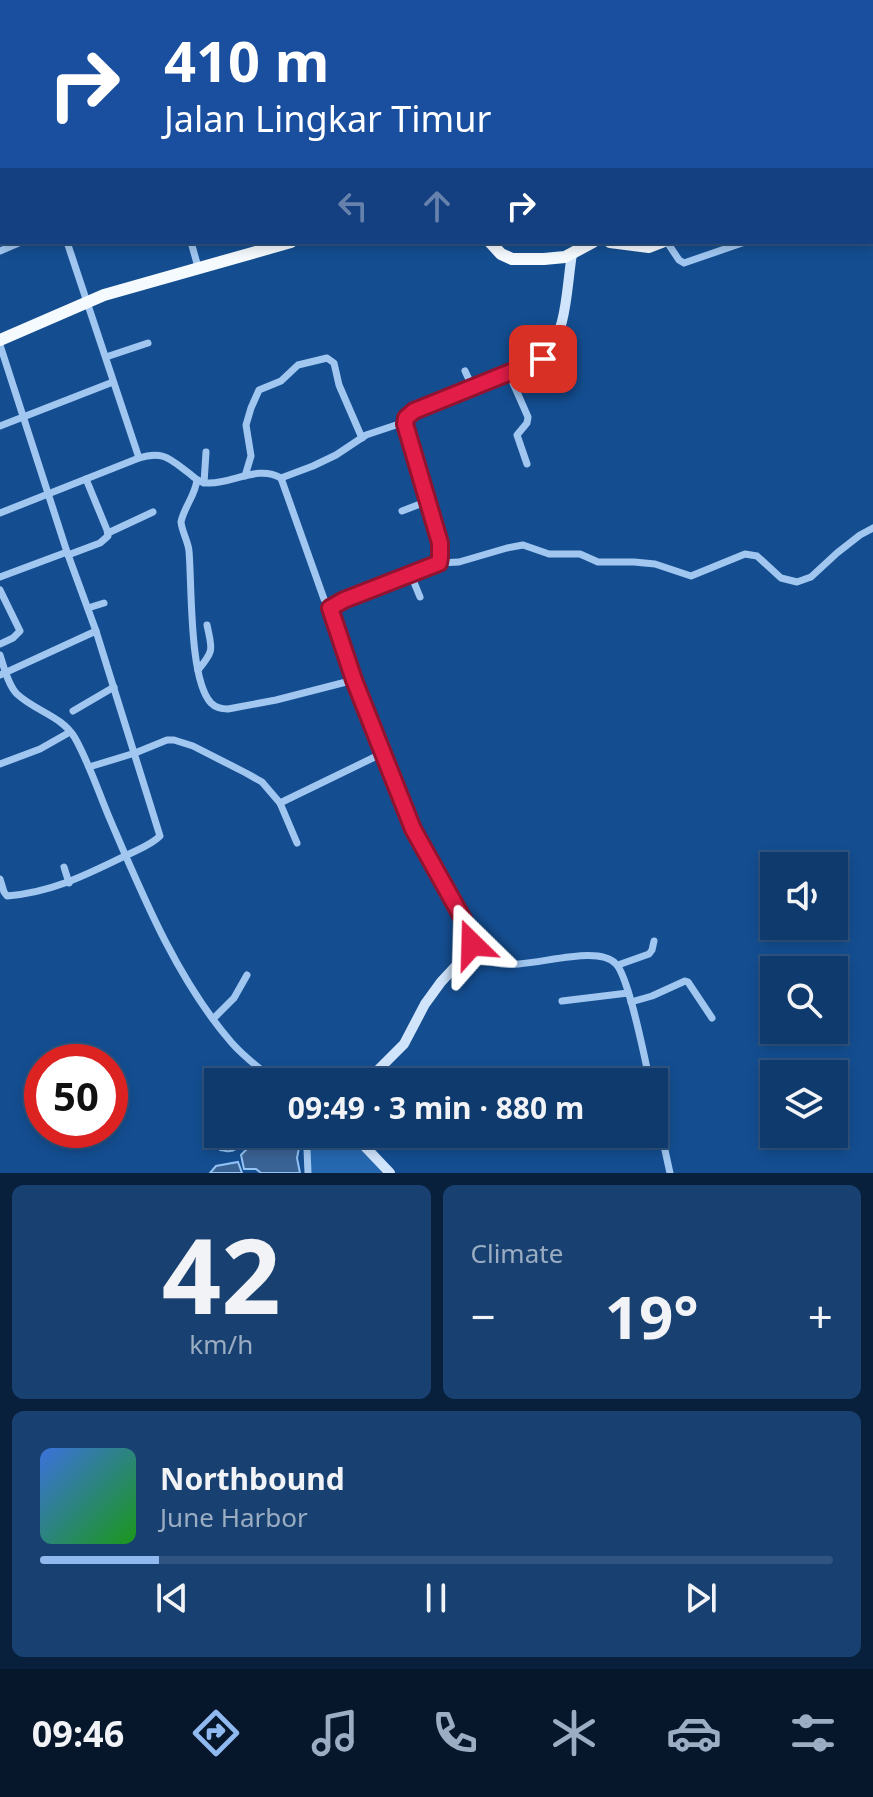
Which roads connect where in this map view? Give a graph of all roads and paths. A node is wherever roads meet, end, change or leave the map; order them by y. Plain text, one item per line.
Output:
1 (68, 244) edge
2 (192, 244) edge
3 (284, 244) edge
4 (492, 244) edge
5 (591, 244) edge
6 (626, 244) edge
7 (658, 244) edge
8 (666, 244) edge
9 (739, 244) edge
10 (571, 260) junction
11 (198, 267) junction
12 (88, 301) junction
13 (0, 342) edge
14 (148, 343) dead end
15 (106, 357) junction
16 (465, 371) dead end
17 (509, 374) junction
18 (113, 382) junction
19 (473, 388) junction
20 (24, 416) junction
21 (405, 422) junction
22 (0, 426) edge
23 (362, 438) junction
24 (206, 452) dead end
25 (139, 458) junction
26 (527, 464) dead end
27 (245, 476) junction
28 (281, 478) junction
29 (86, 479) junction
30 (201, 482) junction
31 (49, 493) junction
32 (428, 501) junction
33 (402, 511) dead end
34 (153, 512) dead end
35 (0, 513) edge
36 (873, 528) edge
37 (108, 533) junction
38 (68, 554) junction
39 (439, 563) junction
40 (411, 575) junction
41 (0, 577) edge
42 (0, 590) edge
43 (420, 597) dead end
44 (104, 603) dead end
45 (88, 608) junction
46 (330, 608) junction
47 (207, 625) dead end
48 (96, 631) junction
49 (0, 644) edge
50 (0, 655) edge
51 (198, 670) junction
52 (3, 674) edge
53 (354, 680) junction
54 (114, 687) junction
55 (73, 711) dead end
56 (70, 732) junction
57 (135, 753) junction
58 (383, 753) junction
59 (0, 764) edge
60 (89, 767) junction
61 (280, 803) junction
62 (297, 843) dead end
63 (126, 855) junction
64 (64, 867) dead end
65 (0, 879) edge
66 (69, 883) junction
67 (654, 941) dead end
68 (472, 944) junction
69 (618, 965) junction
70 (247, 975) dead end
71 (628, 993) junction
72 (562, 1001) dead end
73 (631, 1002) junction
74 (712, 1018) dead end
75 (213, 1019) junction
76 (260, 1068) edge
77 (380, 1068) edge
78 (647, 1068) edge
79 (307, 1148) edge
80 (366, 1148) edge
81 (665, 1148) edge
82 (308, 1173) edge
83 (390, 1173) edge
84 (670, 1173) edge

1 - 12 street
2 - 11 street
3 - 11 highway
4 - 10 highway
5 - 10 highway
6 - 7 highway
8 - 9 street
10 - 17 main road
11 - 12 highway
12 - 13 highway
12 - 15 street
13 - 20 street
14 - 15 street
15 - 18 street
16 - 19 street
17 - 19 main road
17 - 26 street
18 - 20 street
18 - 25 street
19 - 21 main road
20 - 22 street
20 - 31 street
21 - 23 street
21 - 32 main road
23 - 27 street
23 - 28 street
24 - 30 street
25 - 29 street
25 - 30 street
27 - 28 street
27 - 30 street
28 - 46 street
29 - 31 street
29 - 37 street
30 - 51 street
31 - 35 street
31 - 38 street
32 - 33 street
32 - 39 main road
34 - 37 street
36 - 39 street
37 - 38 street
38 - 41 street
38 - 45 street
39 - 40 main road
40 - 43 street
40 - 46 main road
42 - 49 street
44 - 45 street
45 - 48 street
46 - 53 main road
47 - 51 street
48 - 52 street
48 - 54 street
50 - 52 street
51 - 53 street
52 - 56 street
53 - 58 main road
54 - 55 street
54 - 57 street
56 - 59 street
56 - 60 street
57 - 60 street
57 - 61 street
57 - 63 street
58 - 61 street
58 - 68 main road
60 - 63 street
61 - 62 street
63 - 66 street
63 - 75 street
64 - 66 street
65 - 66 street
67 - 69 street
68 - 69 street
68 - 77 main road
69 - 71 street
70 - 75 street
71 - 72 street
71 - 73 street
73 - 74 street
73 - 78 street
75 - 76 street
79 - 82 street
80 - 83 main road
81 - 84 street

